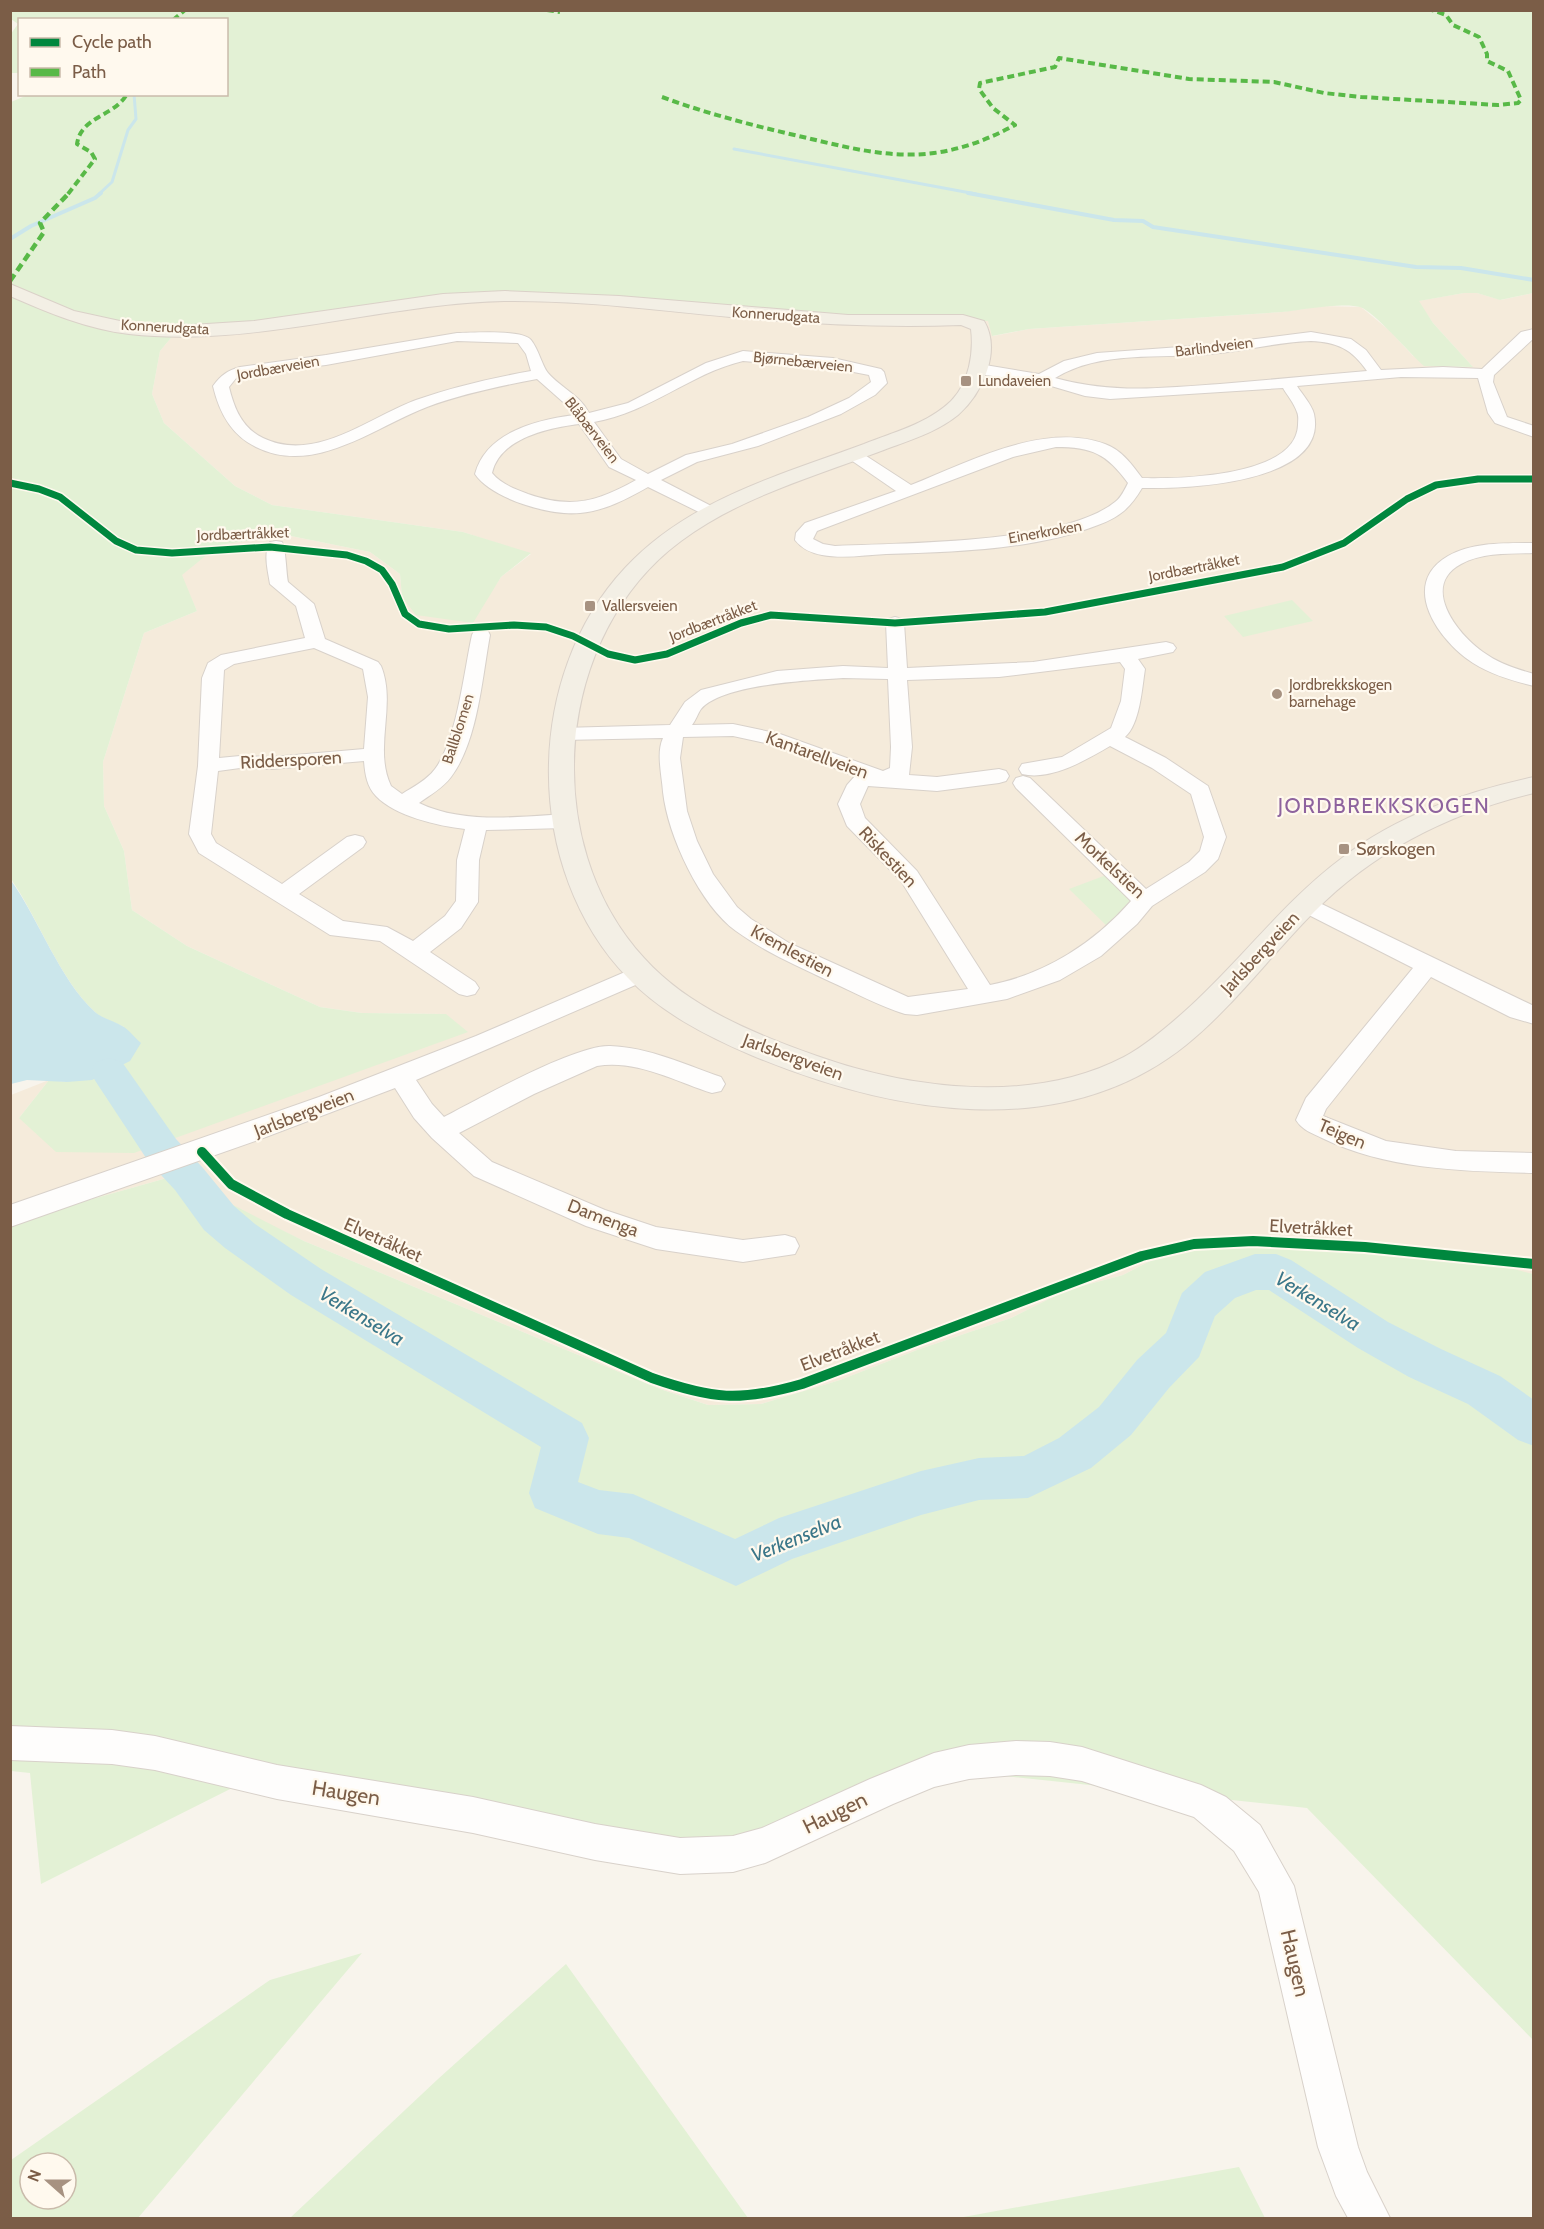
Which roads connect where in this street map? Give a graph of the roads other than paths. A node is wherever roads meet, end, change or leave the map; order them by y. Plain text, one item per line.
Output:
1 (14, 290) edge
2 (1533, 333) edge
3 (979, 369) junction
4 (1376, 373) junction
5 (540, 374) junction
6 (1486, 374) junction
7 (1042, 379) junction
8 (1287, 382) junction
9 (584, 418) junction
10 (1533, 432) edge
11 (854, 455) junction
12 (646, 480) junction
13 (1137, 483) junction
14 (909, 492) junction
15 (711, 513) junction
16 (276, 546) dead end
17 (1533, 548) edge
18 (895, 623) dead end
19 (481, 635) dead end
20 (316, 642) junction
21 (1166, 648) dead end
22 (1126, 656) junction
23 (898, 674) junction
24 (1533, 680) edge
25 (676, 731) junction
26 (562, 734) junction
27 (1111, 738) junction
28 (374, 754) junction
29 (208, 766) junction
30 (1026, 776) junction
31 (883, 779) junction
32 (1533, 785) edge
33 (403, 804) junction
34 (565, 821) junction
35 (477, 822) junction
36 (355, 842) dead end
37 (283, 895) junction
38 (1144, 902) junction
39 (1305, 904) junction
40 (414, 952) junction
41 (1428, 965) junction
42 (639, 974) junction
43 (467, 988) dead end
44 (984, 995) junction
45 (1533, 1015) edge
46 (401, 1077) junction
47 (712, 1084) dead end
48 (441, 1131) junction
49 (1533, 1163) edge
50 (10, 1216) edge
51 (785, 1246) dead end
52 (10, 1743) edge
53 (1370, 2218) edge

1 - 3 main road, Konnerudgata
2 - 6 street
3 - 7 street
3 - 11 main road
4 - 6 street
4 - 7 street, Barlindveien
4 - 8 street
5 - 5 street, Jordbærveien
5 - 9 street, Blåbærveien
6 - 10 street
7 - 8 street
8 - 13 street
9 - 12 street, Blåbærveien
9 - 12 street
9 - 12 street, Bjørnebærveien
11 - 14 street
11 - 15 main road
12 - 15 street, Blåbærveien
13 - 14 street, Einerkroken
13 - 14 street, Einerkroken
15 - 26 main road
16 - 20 street
17 - 24 street
18 - 23 street
19 - 33 street, Ballblomen
20 - 28 street
20 - 29 street
21 - 22 street
22 - 23 street
22 - 27 street, Kantarellveien
23 - 25 street, Kremlestien
23 - 31 street, Riskestien
25 - 26 street, Kantarellveien
25 - 31 street, Kantarellveien
25 - 44 street, Kremlestien
26 - 34 main road
27 - 30 street, Kantarellveien
27 - 38 street, Morkelstien
28 - 29 street, Riddersporen
28 - 33 street
29 - 37 street
30 - 31 street, Kantarellveien
30 - 38 street, Morkelstien
31 - 44 street, Riskestien
32 - 39 main road, Jarlsbergveien
33 - 35 street
34 - 35 street
34 - 42 main road
35 - 40 street
36 - 37 street
37 - 40 street
38 - 44 street
39 - 41 street
39 - 42 main road, Jarlsbergveien
40 - 43 street
41 - 45 street
41 - 49 street, Teigen
42 - 46 street, Jarlsbergveien
46 - 48 street, Damenga
46 - 50 street, Jarlsbergveien
47 - 48 street
48 - 51 street, Damenga
52 - 53 street, Haugen

